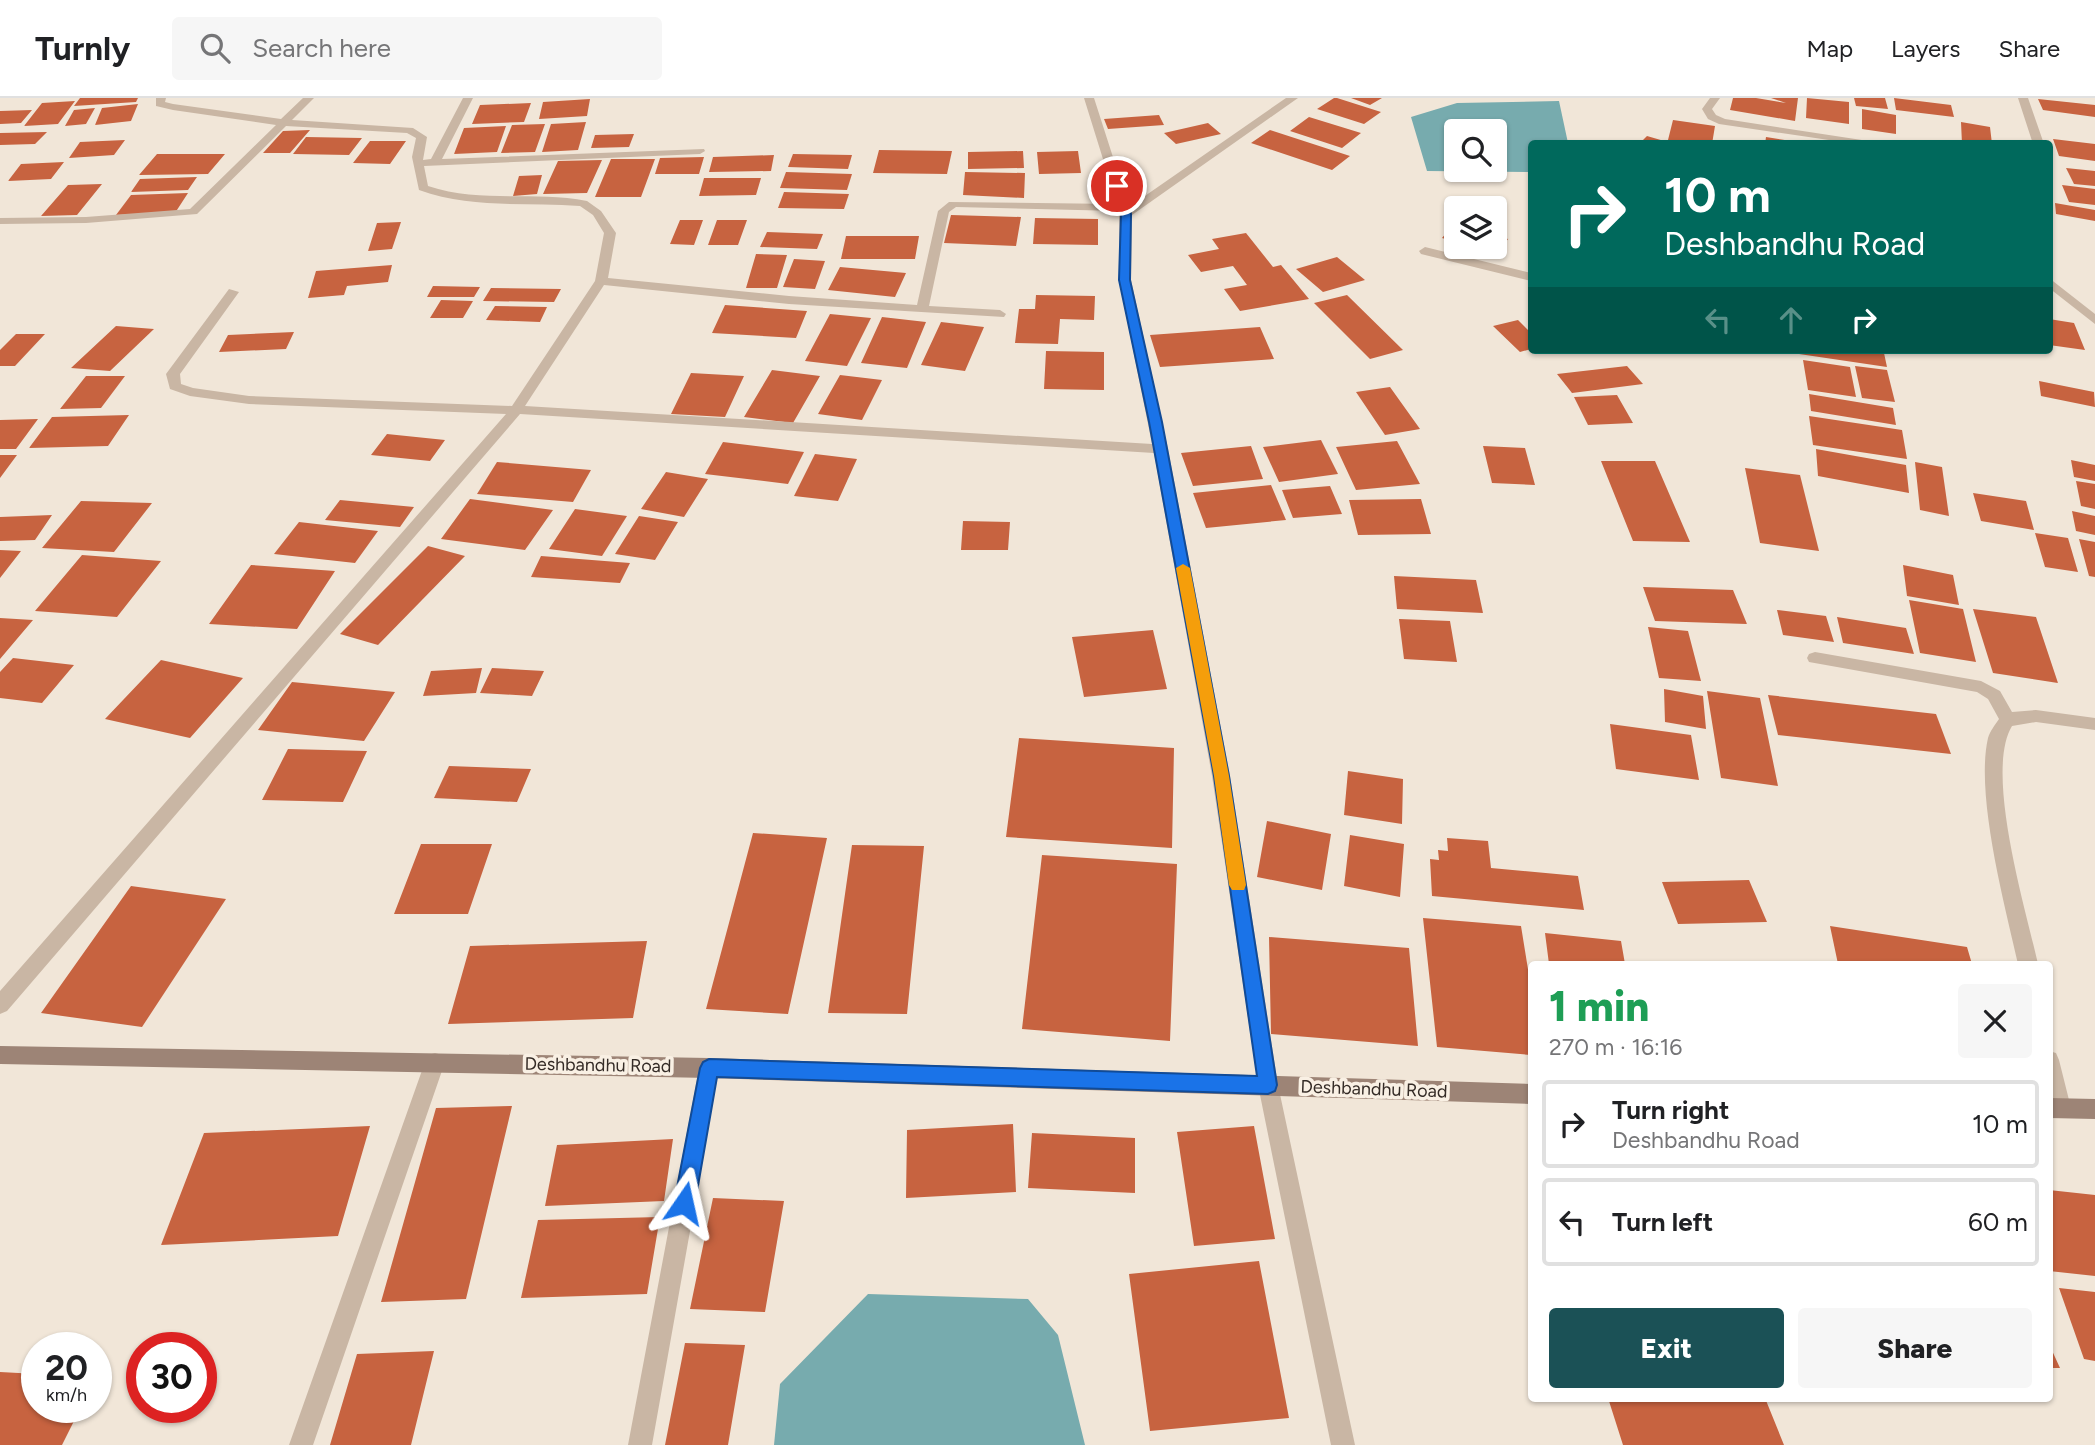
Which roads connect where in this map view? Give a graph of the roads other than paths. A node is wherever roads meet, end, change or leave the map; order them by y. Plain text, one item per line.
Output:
1 (160, 98) edge
2 (309, 98) edge
3 (468, 98) edge
4 (1089, 98) edge
5 (1293, 98) edge
6 (1715, 98) edge
7 (2023, 98) edge
8 (285, 123) junction
9 (1855, 140) edge
10 (2038, 140) edge
11 (700, 151) dead end
12 (419, 163) junction
13 (434, 163) junction
14 (1125, 211) junction
15 (0, 220) edge
16 (1425, 251) dead end
17 (1528, 276) edge
18 (601, 281) junction
19 (2053, 285) edge
20 (233, 292) dead end
21 (922, 309) junction
22 (1000, 314) dead end
23 (2095, 320) edge
24 (517, 410) junction
25 (1161, 449) junction
26 (1815, 658) dead end
27 (2007, 719) junction
28 (2095, 724) edge
29 (2027, 961) edge
30 (0, 1005) edge
31 (0, 1055) edge
32 (435, 1062) junction
33 (709, 1068) junction
34 (1268, 1085) junction
35 (1528, 1094) edge
36 (2055, 1108) edge
37 (2095, 1109) edge
38 (301, 1445) edge
39 (640, 1445) edge
40 (1343, 1445) edge

1 - 8 street
2 - 8 street
3 - 13 street
4 - 14 street
5 - 14 street
6 - 9 street
7 - 10 street
8 - 12 street
8 - 15 street
11 - 13 street
12 - 13 street
12 - 18 street
14 - 21 street
14 - 25 street
16 - 17 street
18 - 21 street
18 - 24 street
19 - 23 street
20 - 24 street
21 - 22 street
24 - 25 street
24 - 30 street
25 - 34 street
26 - 27 street
27 - 28 street
27 - 29 street
31 - 32 street, Deshbandhu Road
32 - 33 street, Deshbandhu Road
32 - 38 street
33 - 34 street, Deshbandhu Road
33 - 39 street
34 - 35 street, Deshbandhu Road
34 - 40 street
36 - 37 street

